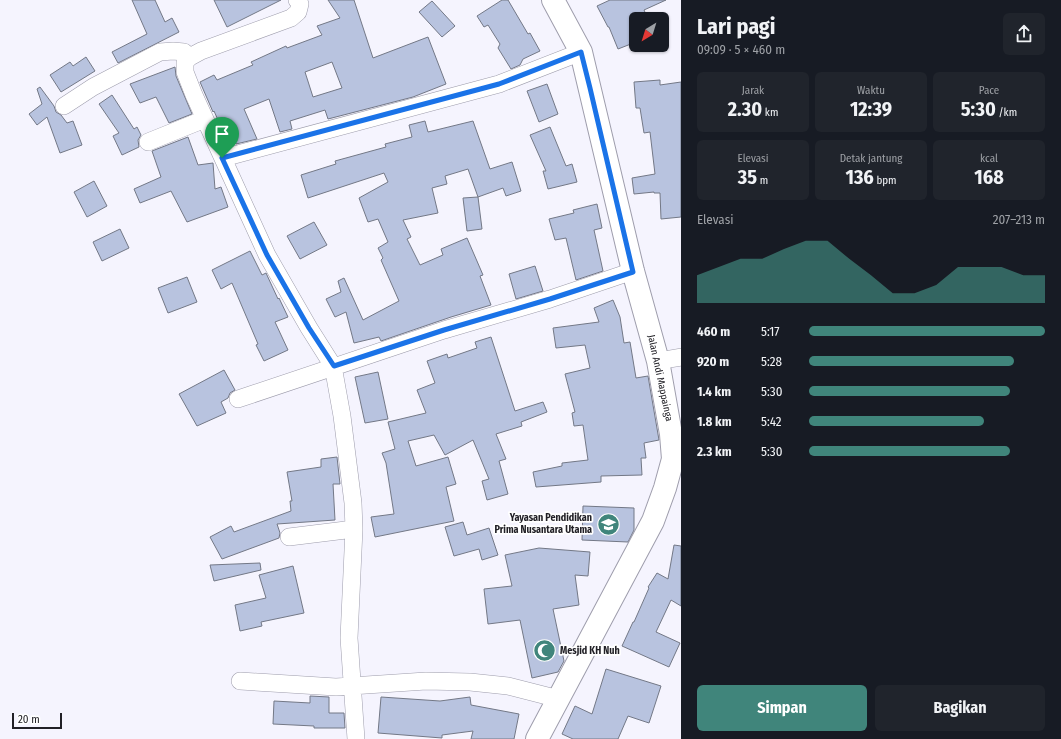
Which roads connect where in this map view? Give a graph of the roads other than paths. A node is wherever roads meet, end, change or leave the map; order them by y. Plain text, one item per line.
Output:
1 (297, 0) edge
2 (553, 0) edge
3 (581, 52) junction
4 (190, 57) junction
5 (64, 106) dead end
6 (205, 119) junction
7 (148, 142) dead end
8 (222, 158) junction
9 (633, 272) junction
10 (681, 357) edge
11 (658, 361) junction
12 (334, 366) junction
13 (238, 399) dead end
14 (677, 462) edge
15 (354, 529) junction
16 (289, 537) dead end
17 (240, 681) dead end
18 (353, 685) junction
19 (559, 699) junction
20 (356, 739) edge
21 (537, 739) edge

1 - 4 street
2 - 3 main road, Jalan Andi Mappainga
3 - 8 street
3 - 9 main road, Jalan Andi Mappainga
4 - 5 street
4 - 6 street
6 - 7 street
6 - 8 street
8 - 12 street
9 - 11 main road, Jalan Andi Mappainga
9 - 12 street
10 - 11 street
11 - 14 main road, Jalan Andi Mappainga
12 - 13 street
12 - 15 street
14 - 19 main road, Jalan Andi Mappainga
15 - 16 street
15 - 18 street
17 - 18 street
18 - 19 street
18 - 20 street
19 - 21 main road, Jalan Andi Mappainga

